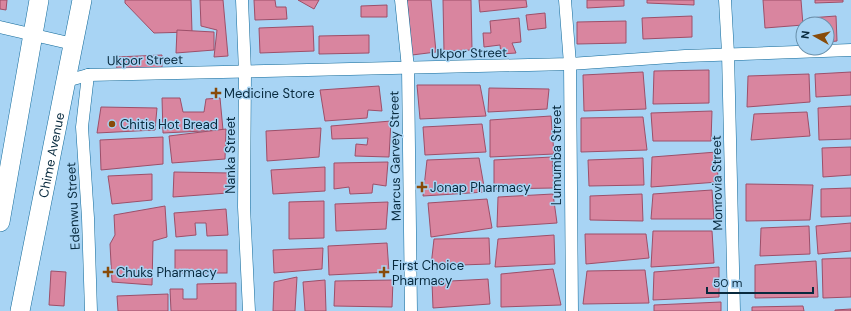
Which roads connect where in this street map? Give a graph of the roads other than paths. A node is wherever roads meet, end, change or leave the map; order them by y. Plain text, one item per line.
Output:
1 (40, 0) edge
2 (82, 0) edge
3 (242, 0) edge
4 (401, 0) edge
5 (565, 0) edge
6 (725, 0) edge
7 (0, 28) edge
8 (34, 34) junction
9 (73, 44) junction
10 (851, 50) edge
11 (728, 53) junction
12 (570, 64) junction
13 (408, 68) junction
14 (245, 72) junction
15 (88, 75) junction
16 (66, 81) junction
17 (0, 222) edge
18 (20, 311) edge
19 (91, 311) edge
20 (249, 311) edge
21 (411, 311) edge
22 (572, 311) edge
23 (734, 311) edge

1 - 8 main road
2 - 9 main road, Chime Avenue
3 - 14 street, Nanka Street
4 - 13 street, Marcus Garvey Street
5 - 12 street, Lumumba Street
6 - 11 street, Monrovia Street
7 - 8 street
8 - 9 street
8 - 17 main road
9 - 16 main road, Chime Avenue
10 - 11 street, Ukpor Street
11 - 12 street, Ukpor Street
11 - 23 street, Monrovia Street
12 - 13 street, Ukpor Street
12 - 22 street, Lumumba Street
13 - 14 street, Ukpor Street
13 - 21 street, Marcus Garvey Street
14 - 15 street, Ukpor Street
14 - 20 street, Nanka Street
15 - 16 street, Ukpor Street
15 - 19 street, Edenwu Street
16 - 18 main road, Chime Avenue

